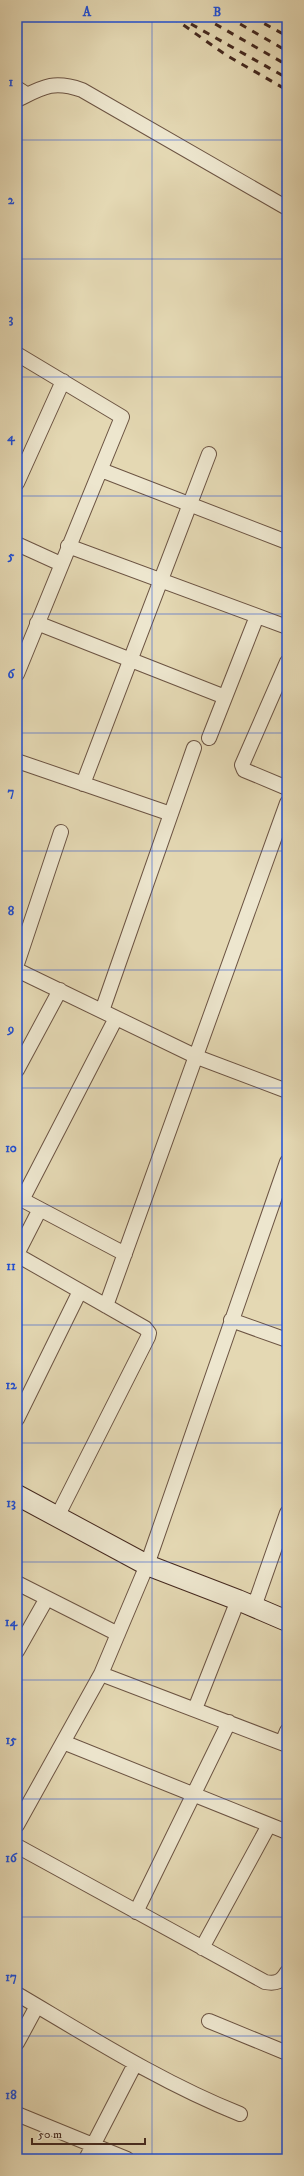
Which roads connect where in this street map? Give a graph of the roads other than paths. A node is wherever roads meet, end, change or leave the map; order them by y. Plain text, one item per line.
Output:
1 (17, 84) edge
2 (32, 93) junction
3 (17, 100) edge
4 (287, 208) edge
5 (17, 354) edge
6 (63, 380) junction
7 (209, 454) dead end
8 (100, 470) junction
9 (17, 483) edge
10 (190, 505) junction
11 (287, 542) edge
12 (17, 544) edge
13 (68, 546) junction
14 (61, 564) junction
15 (161, 580) junction
16 (257, 616) junction
17 (37, 623) junction
18 (287, 627) edge
19 (130, 660) junction
20 (287, 662) edge
21 (17, 674) edge
22 (225, 697) junction
23 (209, 738) dead end
24 (194, 748) dead end
25 (17, 762) edge
26 (83, 784) junction
27 (287, 788) edge
28 (287, 803) edge
29 (171, 814) junction
30 (61, 832) dead end
31 (17, 964) edge
32 (17, 970) edge
33 (60, 990) junction
34 (102, 1011) junction
35 (116, 1018) junction
36 (197, 1057) junction
37 (17, 1070) edge
38 (287, 1091) edge
39 (287, 1162) edge
40 (20, 1199) edge
41 (40, 1209) junction
42 (125, 1254) junction
43 (17, 1255) edge
44 (80, 1291) junction
45 (106, 1306) junction
46 (231, 1320) junction
47 (287, 1340) edge
48 (17, 1418) edge
49 (17, 1495) edge
50 (287, 1513) edge
51 (58, 1515) junction
52 (147, 1565) junction
53 (17, 1583) edge
54 (47, 1598) junction
55 (246, 1603) junction
56 (287, 1621) edge
57 (118, 1634) junction
58 (17, 1651) edge
59 (101, 1674) junction
60 (195, 1709) junction
61 (228, 1722) junction
62 (285, 1739) edge
63 (63, 1742) junction
64 (193, 1794) junction
65 (17, 1825) edge
66 (269, 1825) junction
67 (287, 1832) edge
68 (17, 1846) edge
69 (136, 1912) junction
70 (202, 1948) junction
71 (287, 1972) edge
72 (17, 1994) edge
73 (37, 2006) junction
74 (209, 2021) dead end
75 (17, 2043) edge
76 (287, 2053) edge
77 (135, 2064) junction
78 (17, 2114) edge
79 (240, 2114) dead end
80 (92, 2145) junction
81 (86, 2159) edge
82 (127, 2159) edge

1 - 2 lane
2 - 3 street
2 - 4 street
5 - 6 street
6 - 8 street
6 - 9 street
7 - 10 street
8 - 10 street
8 - 13 street
10 - 11 street
10 - 15 street
12 - 14 street
13 - 14 street
13 - 15 street
14 - 17 street
15 - 16 street
15 - 19 street
16 - 18 street
16 - 22 street
17 - 19 street
17 - 21 street
19 - 22 street
19 - 26 street
20 - 27 street
22 - 23 street
24 - 29 street
25 - 26 street
26 - 29 street
28 - 36 street
29 - 34 street
30 - 31 street
32 - 33 street
33 - 34 street
33 - 37 street
34 - 35 street
35 - 36 street
35 - 40 street
36 - 38 street
36 - 42 street
39 - 46 street
40 - 41 street
41 - 42 street
41 - 43 street
42 - 45 street
43 - 44 street
44 - 45 street
44 - 48 street
45 - 51 street
46 - 47 street
46 - 52 street
49 - 51 street
50 - 55 street
51 - 52 street
52 - 55 street
52 - 57 street
53 - 54 street
54 - 57 street
54 - 58 street
55 - 56 street
55 - 60 street
57 - 59 street
59 - 60 street
59 - 63 street
60 - 61 street
61 - 62 street
61 - 64 street
63 - 64 street
63 - 65 street
64 - 66 street
64 - 69 street
66 - 67 street
66 - 70 street
68 - 69 street
69 - 70 street
70 - 71 street
72 - 73 street
73 - 75 street
73 - 77 street
74 - 76 street
77 - 79 street
77 - 80 street
78 - 80 street
80 - 81 street
80 - 82 street

